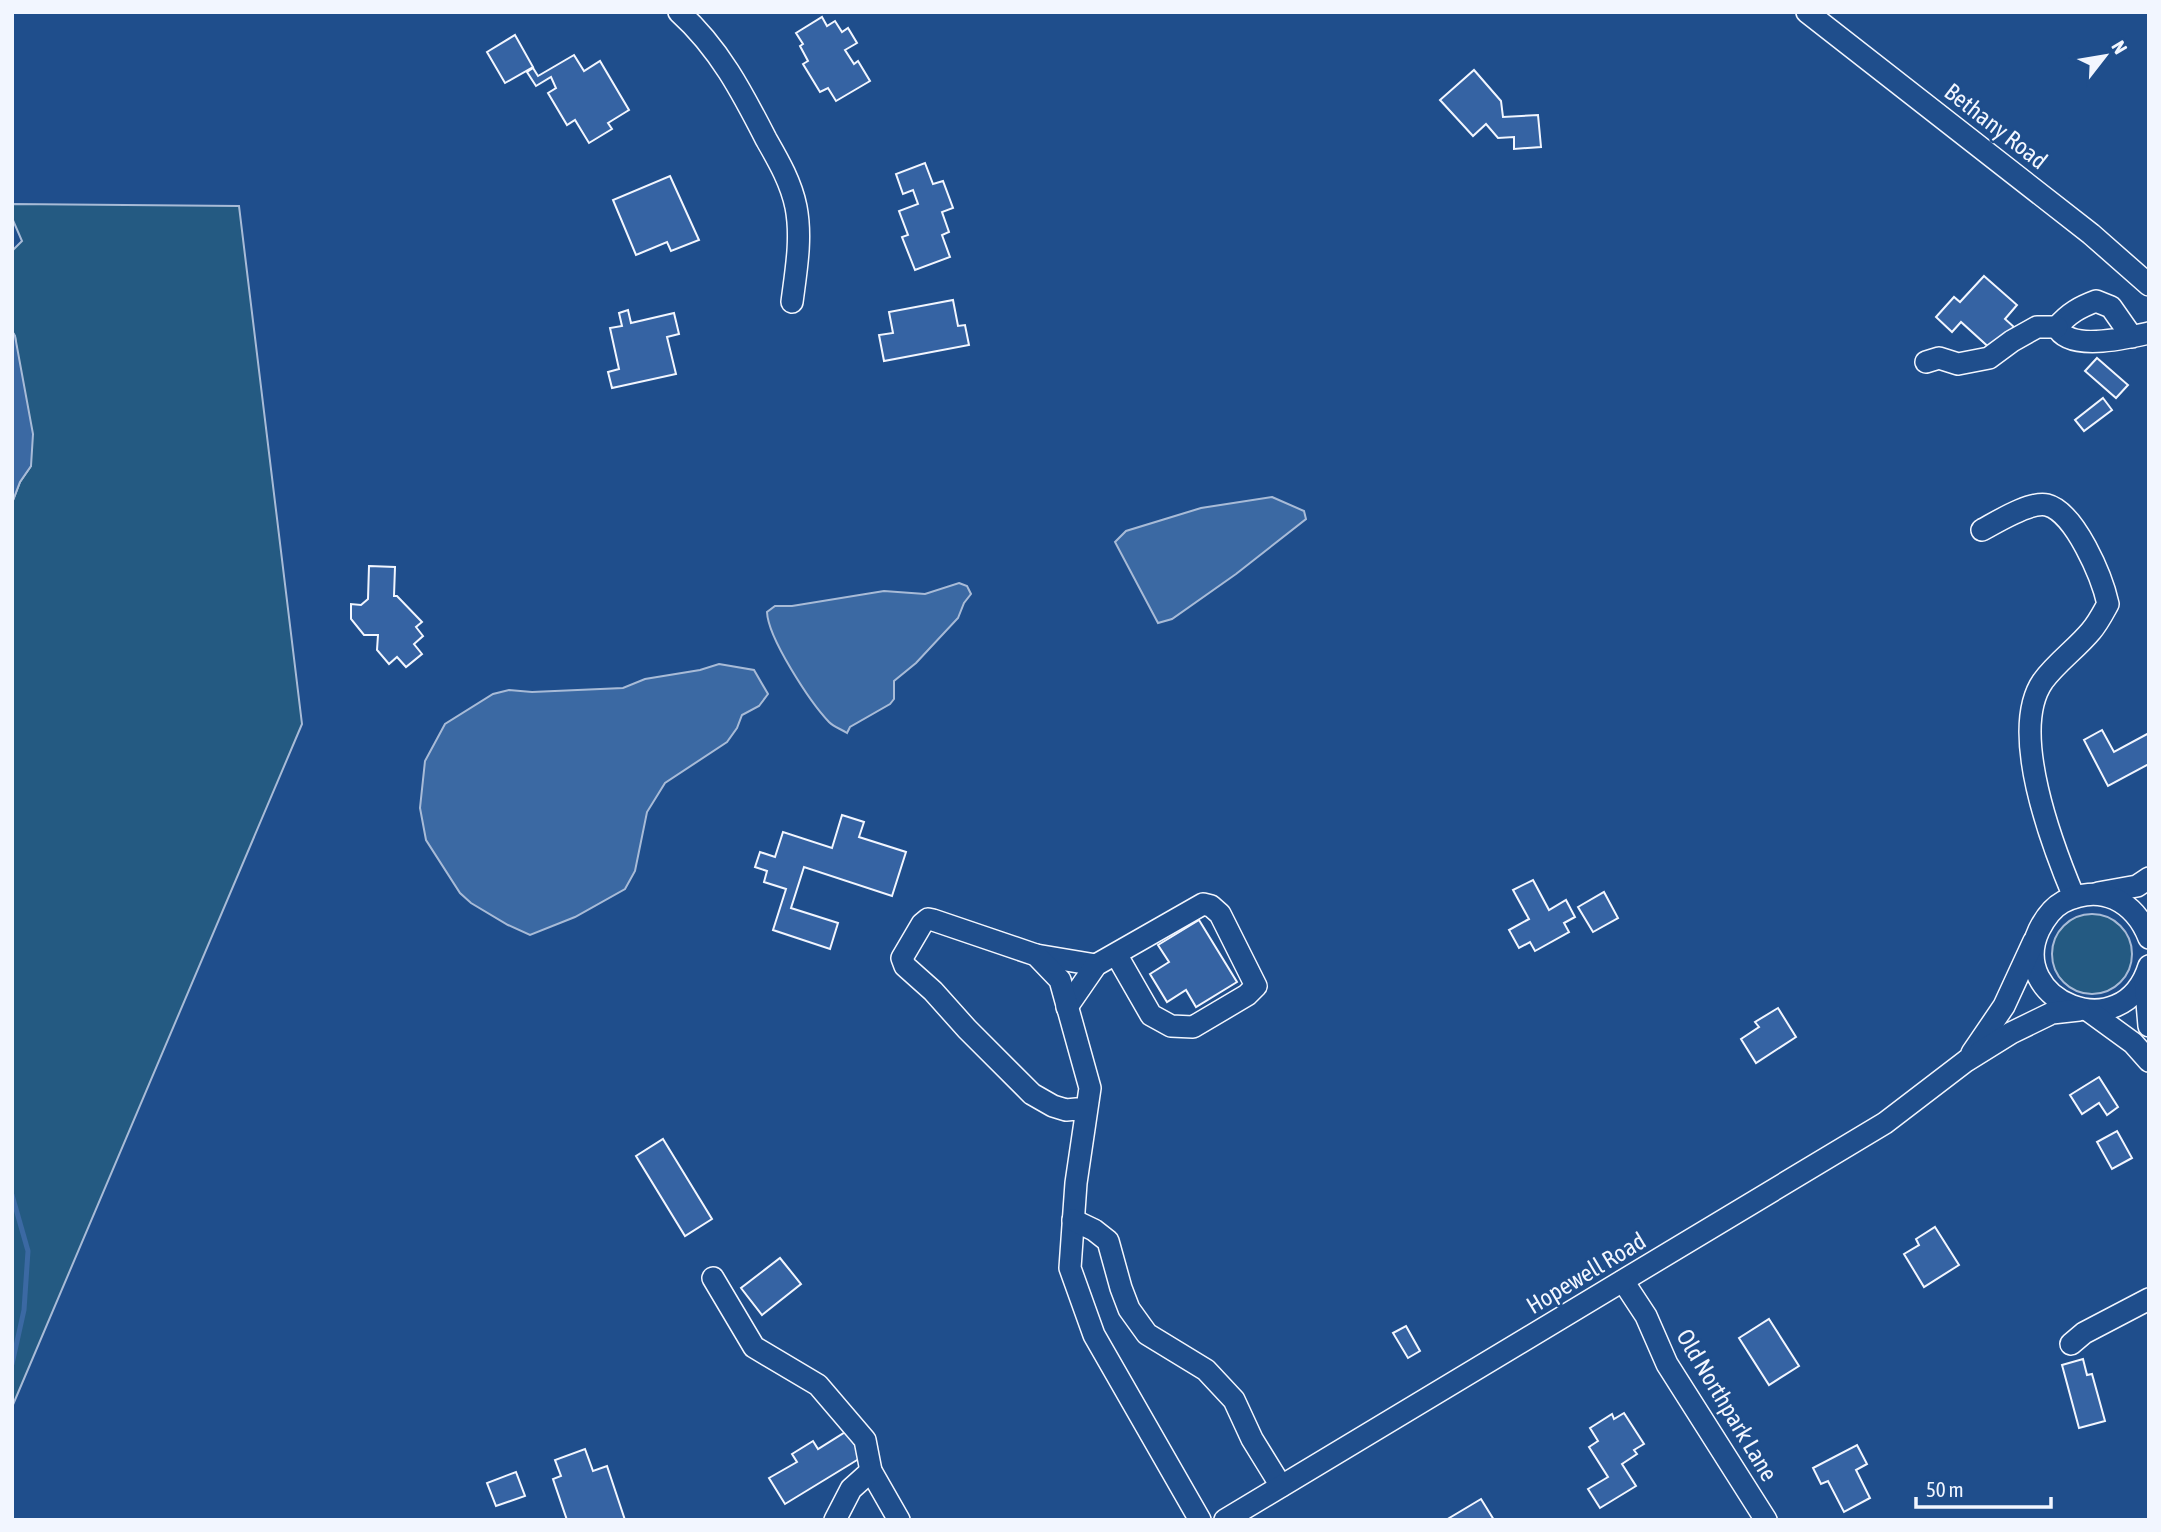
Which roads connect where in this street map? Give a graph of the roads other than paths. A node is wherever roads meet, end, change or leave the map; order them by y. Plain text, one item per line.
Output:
1 (679, 12) edge
2 (1807, 12) edge
3 (2149, 285) edge
4 (792, 302) dead end
5 (2057, 327) junction
6 (2140, 335) edge
7 (1926, 362) dead end
8 (1982, 530) dead end
9 (2149, 878) edge
10 (2084, 895) junction
11 (2036, 936) junction
12 (2149, 938) edge
13 (1116, 954) junction
14 (1035, 955) junction
15 (1096, 965) junction
16 (2147, 973) edge
17 (1067, 1007) junction
18 (2084, 1010) junction
19 (2149, 1026) edge
20 (1966, 1061) junction
21 (2149, 1061) edge
22 (1087, 1108) junction
23 (1073, 1220) junction
24 (713, 1278) dead end
25 (1623, 1281) junction
26 (2149, 1299) edge
27 (2071, 1344) dead end
28 (871, 1471) junction
29 (1281, 1486) junction
30 (835, 1520) edge
31 (899, 1520) edge
32 (1200, 1520) edge
33 (1225, 1520) edge
34 (1766, 1520) edge

1 - 4 street
2 - 3 street, Bethany Road
5 - 6 street
5 - 6 street
5 - 7 street
8 - 10 street
9 - 10 street
10 - 11 street, Hopewell Road
10 - 12 street
11 - 18 street
11 - 20 street, Hopewell Road
13 - 13 street
13 - 15 street
14 - 15 street
14 - 17 street
14 - 22 street
15 - 17 street
16 - 18 street, Hopewell Road
16 - 19 street
17 - 22 street
18 - 20 street, Hopewell Road
18 - 21 street
20 - 25 street, Hopewell Road
22 - 23 street
23 - 29 street
23 - 32 street
24 - 28 street
25 - 29 street, Hopewell Road
25 - 34 street, Old Northpark Lane
26 - 27 street
28 - 30 street
28 - 31 street
29 - 33 street, Hopewell Road

